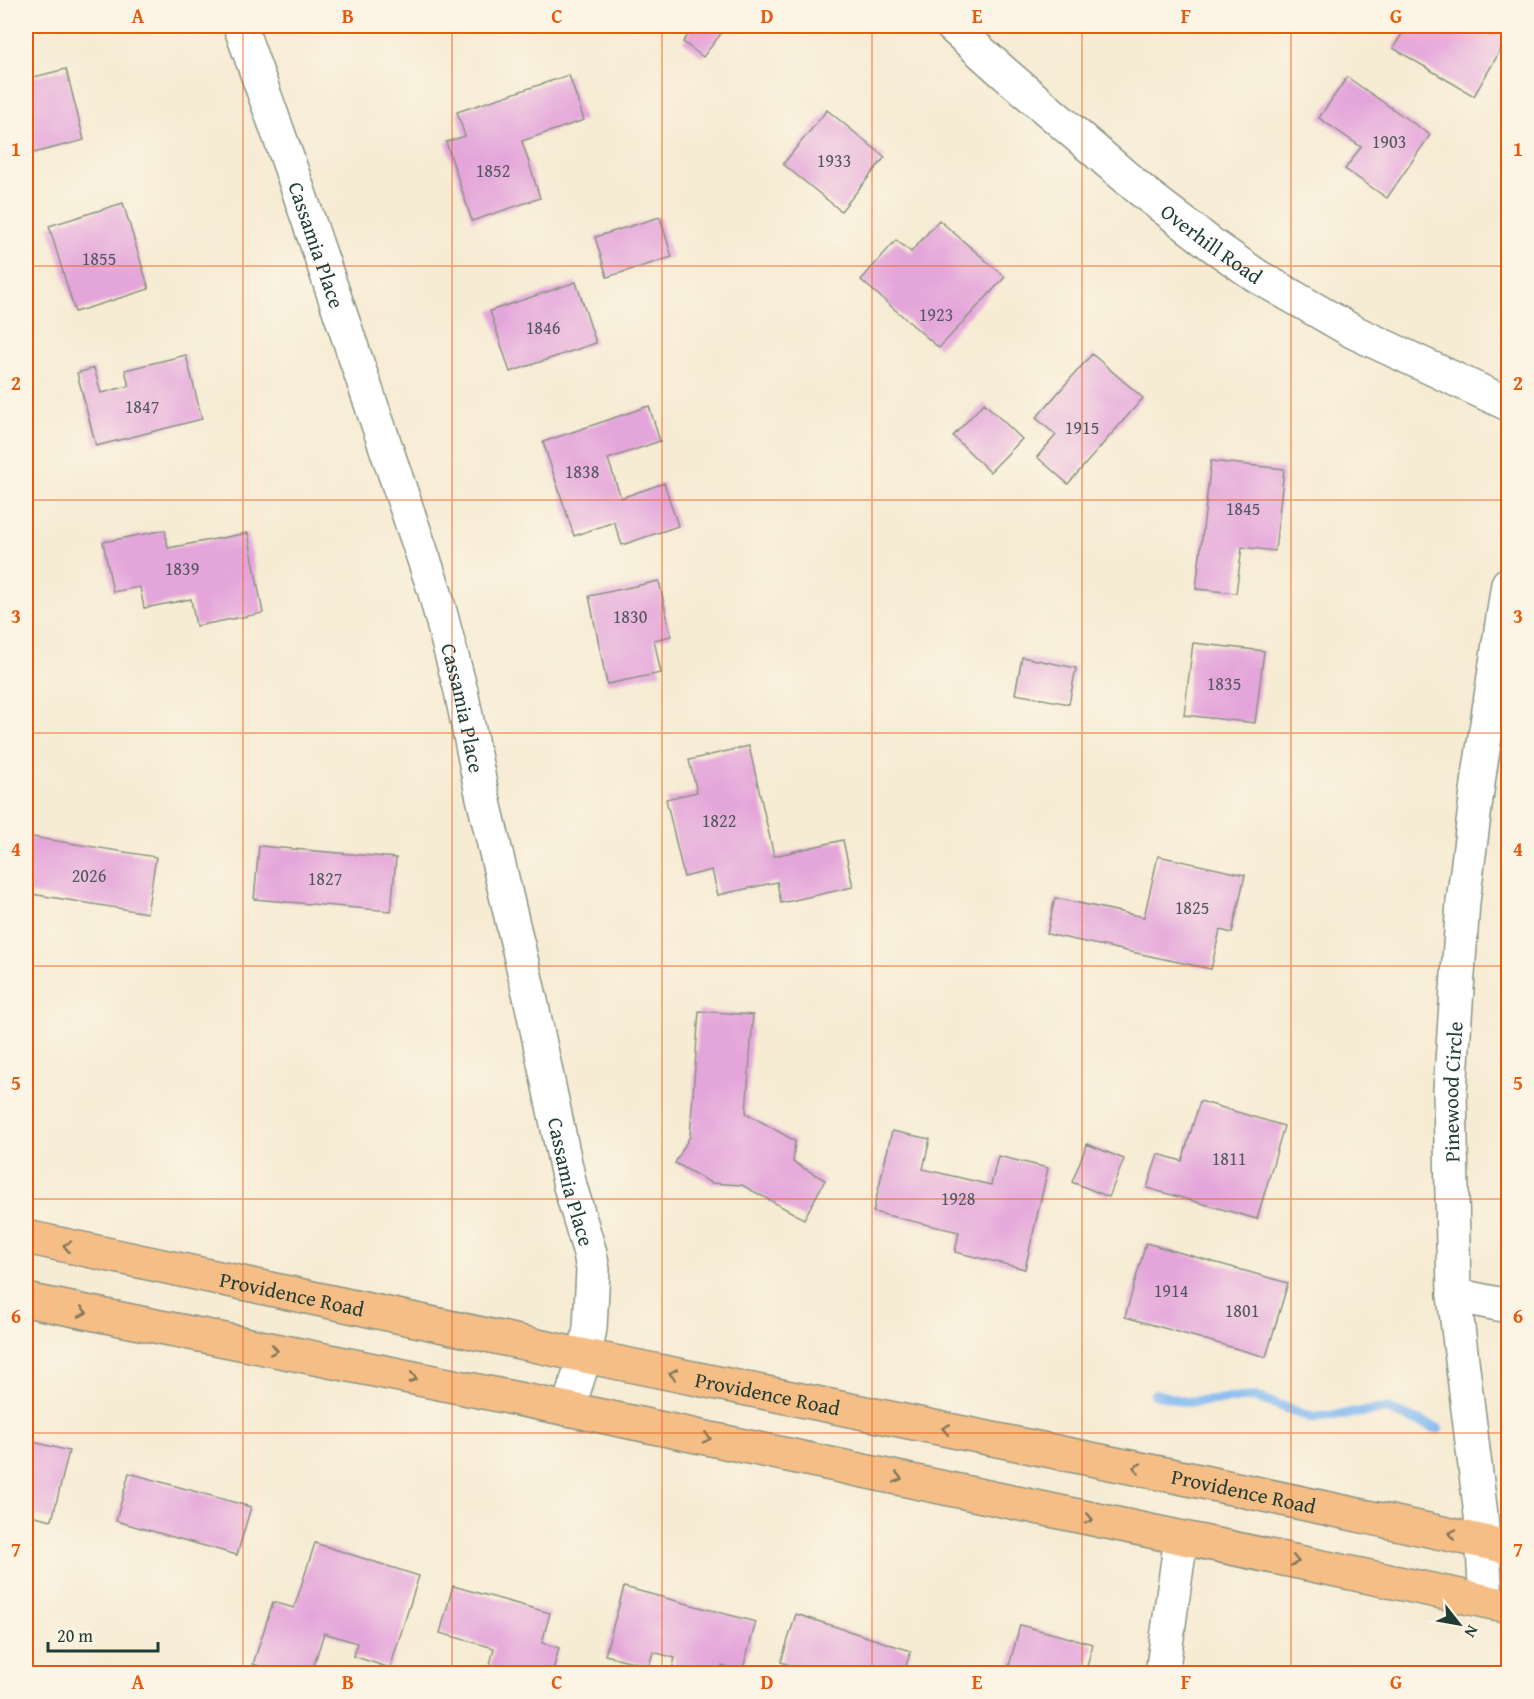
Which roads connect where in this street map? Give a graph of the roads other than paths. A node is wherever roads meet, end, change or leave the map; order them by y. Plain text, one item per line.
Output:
1 (240, 26) edge
2 (952, 26) edge
3 (1509, 404) edge
4 (1509, 584) edge
5 (26, 1237) edge
6 (1454, 1296) junction
7 (26, 1300) edge
8 (1509, 1306) edge
9 (585, 1356) junction
10 (568, 1409) junction
11 (1181, 1538) junction
12 (1496, 1544) edge
13 (1497, 1603) edge
14 (1162, 1674) edge

1 - 9 street, Cassamia Place
2 - 3 street, Overhill Road
4 - 6 street, Pinewood Circle
9 -> 5 main road, Providence Road
6 - 8 street
6 - 12 street, Pinewood Circle
7 -> 10 main road
9 - 10 street, Cassamia Place
12 -> 9 main road, Providence Road
10 -> 11 main road
11 -> 13 main road
11 - 14 street
12 - 13 street, Pinewood Circle

